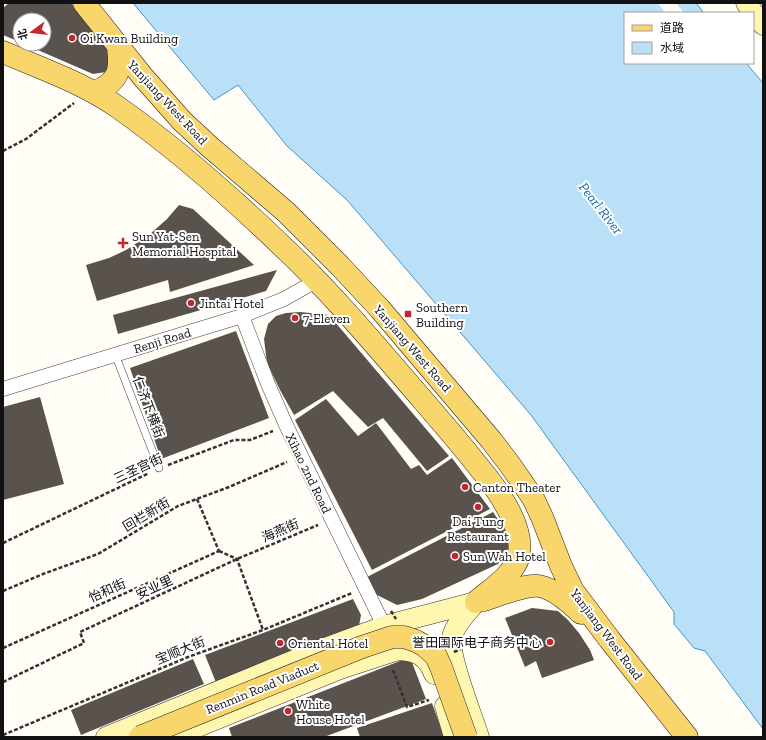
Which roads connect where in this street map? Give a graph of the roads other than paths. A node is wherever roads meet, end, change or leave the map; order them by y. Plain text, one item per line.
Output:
1 (84, 3) edge
2 (746, 3) edge
3 (753, 12) edge
4 (754, 13) edge
5 (763, 25) edge
6 (118, 47) junction
7 (3, 52) edge
8 (94, 91) junction
9 (316, 281) junction
10 (242, 316) junction
11 (115, 354) junction
12 (3, 389) edge
13 (160, 468) road end
14 (476, 602) junction
15 (384, 626) junction
16 (610, 640) junction
17 (445, 680) junction
18 (106, 737) edge
19 (140, 737) edge
20 (173, 737) edge
21 (454, 737) edge
22 (466, 737) edge
23 (479, 737) edge
24 (687, 737) edge

1 - 6 main road, Yanjiang West Road
2 - 3 main road
4 - 5 main road
6 - 8 main road
6 - 16 main road, Yanjiang West Road
7 - 8 main road, Yanjiang West Road
8 - 9 main road, Yanjiang West Road
9 - 10 street, Renji Road
9 - 14 main road, Yanjiang West Road
10 - 11 street, Renji Road
10 - 15 street, Xihao 2nd Road
11 - 12 street, Renji Road
11 - 13 lane, 仁济下横街
14 - 15 main road
14 - 16 main road
14 - 17 main road
15 - 18 main road
16 - 24 main road, Yanjiang West Road
17 - 20 main road
17 - 21 main road
17 - 23 main road
19 - 22 main road, Renmin Road Viaduct, bridge

